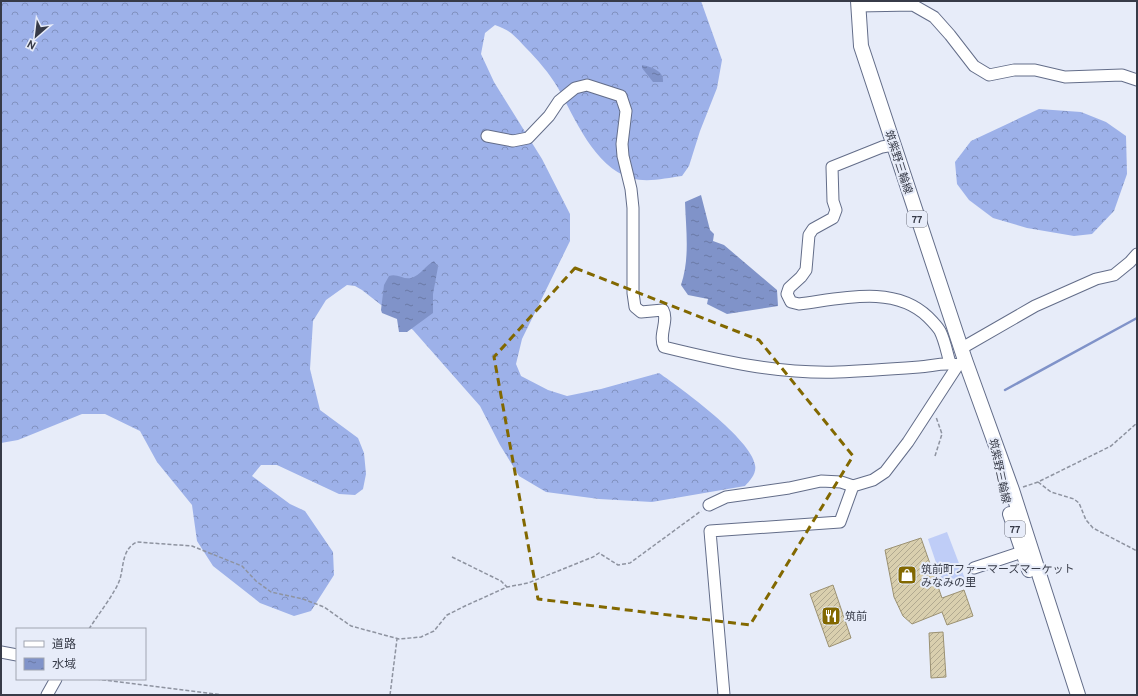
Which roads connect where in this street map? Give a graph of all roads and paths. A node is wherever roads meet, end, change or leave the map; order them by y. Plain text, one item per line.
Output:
1 (858, 4) edge
2 (1137, 80) edge
3 (487, 136) dead end
4 (893, 145) junction
5 (1137, 254) edge
6 (959, 359) junction
7 (930, 409) junction
8 (1137, 423) edge
9 (992, 434) junction
10 (935, 456) dead end
11 (1038, 482) junction
12 (853, 486) junction
13 (1012, 490) junction
14 (709, 505) joint
15 (1024, 549) junction
16 (1137, 551) edge
17 (452, 557) dead end
18 (973, 565) dead end
19 (506, 587) junction
20 (89, 628) edge
21 (397, 639) junction
22 (1, 652) edge
23 (16, 655) edge
24 (55, 680) edge
25 (104, 680) edge
26 (47, 695) edge
27 (224, 695) edge
28 (390, 695) edge
29 (724, 695) edge
30 (1078, 695) edge

1 - 2 street
1 - 4 main road, 筑紫野三輪線 / 77
3 - 6 street
4 - 6 main road, 筑紫野三輪線 / 77
4 - 6 street
5 - 6 street
6 - 7 street
6 - 9 main road, 筑紫野三輪線 / 77
7 - 10 path
7 - 12 street
8 - 11 path
9 - 13 main road, 筑紫野三輪線 / 77
9 - 15 main road, 筑紫野三輪線 / 77
11 - 13 path
11 - 16 path
12 - 14 street
12 - 29 street
13 - 15 main road, 筑紫野三輪線 / 77
14 - 19 path
15 - 18 street
15 - 30 main road, 筑紫野三輪線 / 77
17 - 19 path
19 - 21 path
20 - 21 path
21 - 28 path
22 - 23 street
24 - 26 street
25 - 27 path

